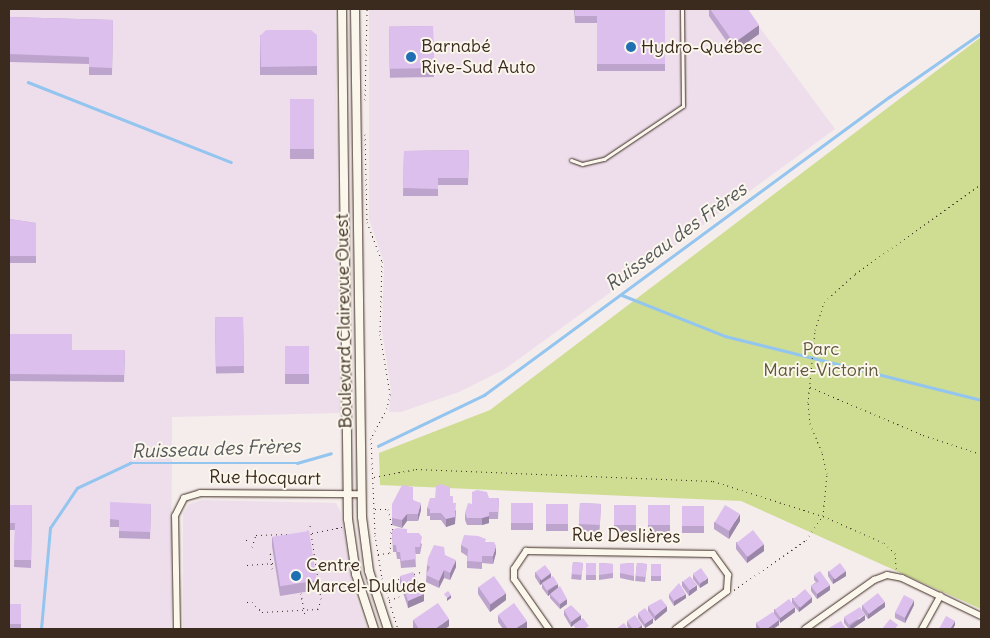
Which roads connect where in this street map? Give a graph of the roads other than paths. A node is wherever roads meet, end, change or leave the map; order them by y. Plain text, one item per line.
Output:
1 (342, 9) edge
2 (355, 9) edge
3 (682, 9) edge
4 (343, 105) junction
5 (361, 106) junction
6 (571, 160) dead end
7 (346, 352) junction
8 (359, 352) junction
9 (347, 494) junction
10 (361, 494) junction
11 (940, 596) junction
12 (981, 616) edge
13 (177, 629) edge
14 (374, 629) edge
15 (388, 629) edge
16 (549, 629) edge
17 (676, 629) edge
18 (805, 629) edge
19 (922, 629) edge

1 - 4 street, Boulevard Clairevue Ouest
2 - 5 street, Boulevard Clairevue Ouest
3 - 6 lane
4 - 5 street
4 - 7 street, Boulevard Clairevue Ouest
5 - 8 street, Boulevard Clairevue Ouest
7 - 8 street
7 - 9 street, Boulevard Clairevue Ouest
8 - 10 street, Boulevard Clairevue Ouest
9 - 10 street, Rue Hocquart
9 - 13 street, Rue Hocquart
9 - 14 street, Boulevard Clairevue Ouest
10 - 15 street, Boulevard Clairevue Ouest
11 - 12 street
11 - 18 street
11 - 19 street
16 - 17 street, Rue Deslières

